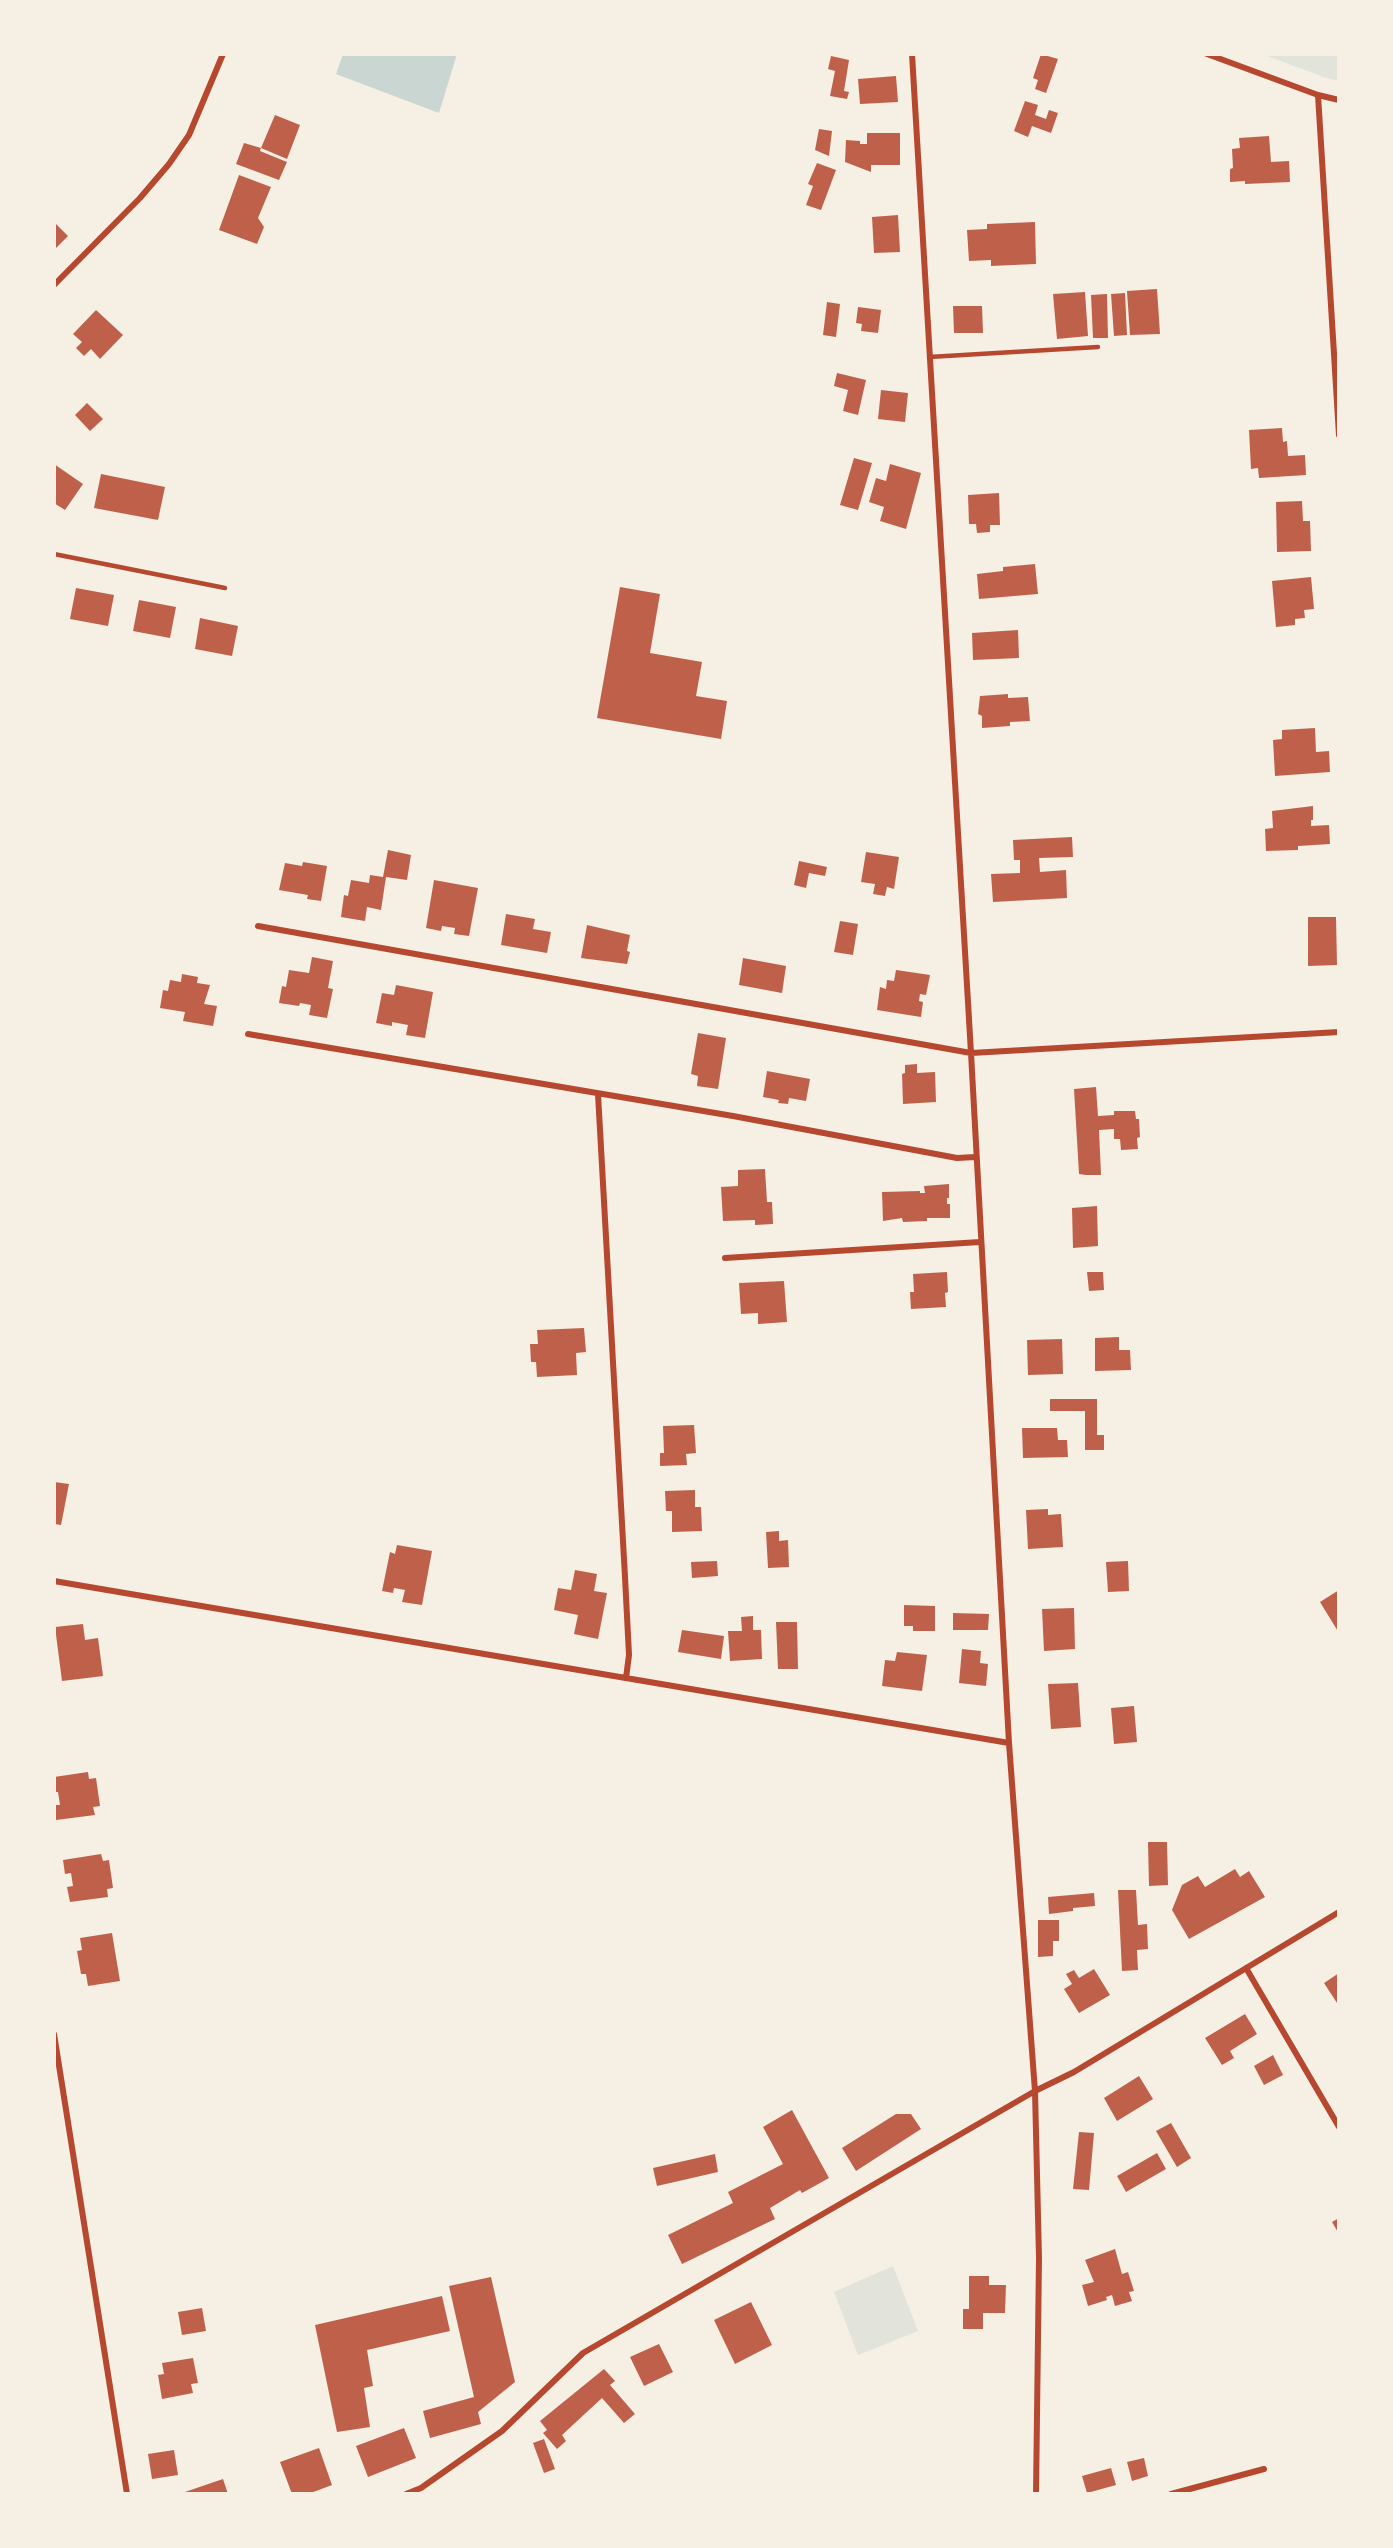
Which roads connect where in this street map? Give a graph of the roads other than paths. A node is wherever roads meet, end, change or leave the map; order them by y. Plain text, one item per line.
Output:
1 (223, 54) edge
2 (912, 54) edge
3 (1207, 54) edge
4 (1318, 95) junction
5 (1339, 100) edge
6 (54, 285) edge
7 (1098, 347) dead end
8 (929, 357) junction
9 (1339, 435) edge
10 (54, 554) edge
11 (225, 588) dead end
12 (258, 926) dead end
13 (1339, 1032) edge
14 (248, 1034) dead end
15 (971, 1053) junction
16 (598, 1094) junction
17 (975, 1157) junction
18 (980, 1242) junction
19 (725, 1258) dead end
20 (54, 1581) edge
21 (626, 1678) junction
22 (1009, 1743) junction
23 (1339, 1912) edge
24 (1246, 1968) junction
25 (54, 2034) edge
26 (1035, 2091) junction
27 (1339, 2127) edge
28 (1264, 2469) dead end
29 (127, 2494) edge
30 (406, 2494) edge
31 (1036, 2494) edge
32 (1171, 2494) edge

1 - 6 street
2 - 8 street
3 - 4 street
4 - 5 street
4 - 9 street
7 - 8 lane
8 - 15 street
10 - 11 lane
12 - 15 street
13 - 15 street
14 - 16 street
15 - 17 street
16 - 17 street
16 - 21 street
17 - 18 street
18 - 19 street
18 - 22 street
20 - 21 street
21 - 22 street
22 - 26 street
23 - 24 street
24 - 26 street
24 - 27 street
25 - 29 street
26 - 30 street
26 - 31 street
28 - 32 street

